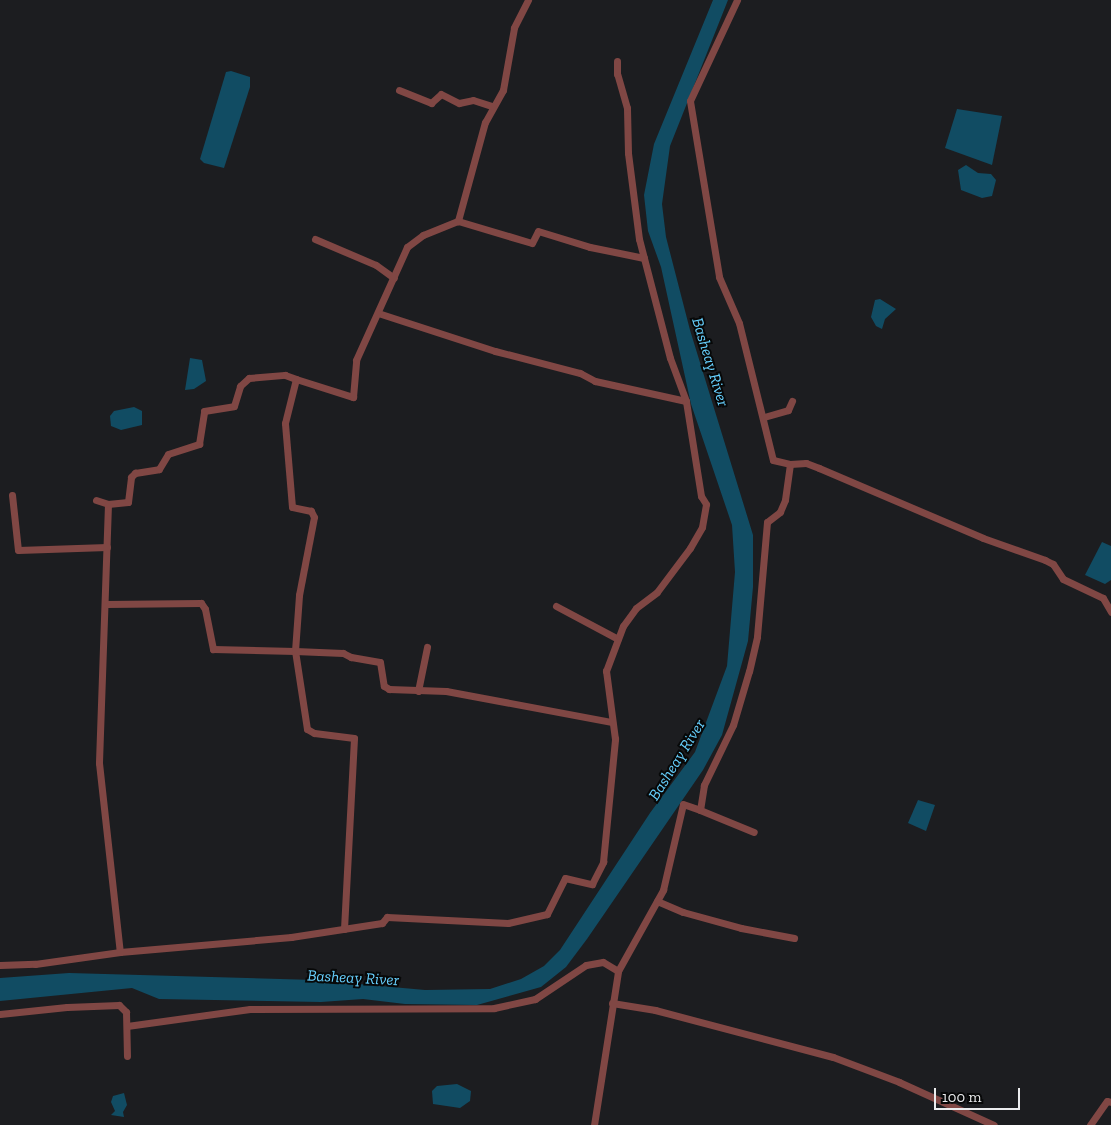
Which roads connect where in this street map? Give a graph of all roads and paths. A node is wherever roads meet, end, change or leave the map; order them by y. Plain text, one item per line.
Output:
1 (528, 0) edge
2 (738, 0) edge
3 (617, 61) dead end
4 (399, 90) dead end
5 (492, 106) junction
6 (458, 222) junction
7 (315, 239) dead end
8 (644, 258) junction
9 (394, 278) junction
10 (378, 313) junction
11 (296, 379) junction
12 (686, 401) junction
13 (792, 401) dead end
14 (764, 417) junction
15 (790, 464) junction
16 (12, 495) dead end
17 (96, 500) dead end
18 (108, 504) junction
19 (107, 547) junction
20 (106, 604) junction
21 (556, 606) dead end
22 (1111, 612) edge
23 (618, 639) junction
24 (427, 647) dead end
25 (295, 651) junction
26 (418, 692) junction
27 (612, 722) junction
28 (700, 810) junction
29 (754, 832) dead end
30 (657, 901) junction
31 (344, 929) junction
32 (794, 938) dead end
33 (120, 952) junction
34 (0, 965) edge
35 (618, 971) junction
36 (612, 1003) junction
37 (0, 1014) edge
38 (127, 1026) junction
39 (127, 1056) dead end
40 (1111, 1102) edge
41 (594, 1125) edge
42 (994, 1125) edge
43 (1090, 1125) edge

1 - 5 street
2 - 14 street
3 - 8 street
4 - 5 street
5 - 6 street
6 - 8 street
6 - 9 street
7 - 9 street
8 - 12 street
9 - 10 street
10 - 11 street
10 - 12 street
11 - 18 street
11 - 25 street
12 - 23 street
13 - 14 street
14 - 15 street
15 - 22 street
15 - 28 street
16 - 19 street
17 - 18 street
18 - 19 street
19 - 20 street
20 - 25 street
20 - 33 street
21 - 23 street
23 - 27 street
24 - 26 street
25 - 26 street
25 - 31 street
26 - 27 street
27 - 31 street
28 - 29 street
28 - 30 street
30 - 32 street
30 - 35 street
31 - 33 street
33 - 34 street
35 - 36 street
35 - 38 street
36 - 41 street
36 - 42 street
37 - 38 street
38 - 39 street
40 - 43 street

